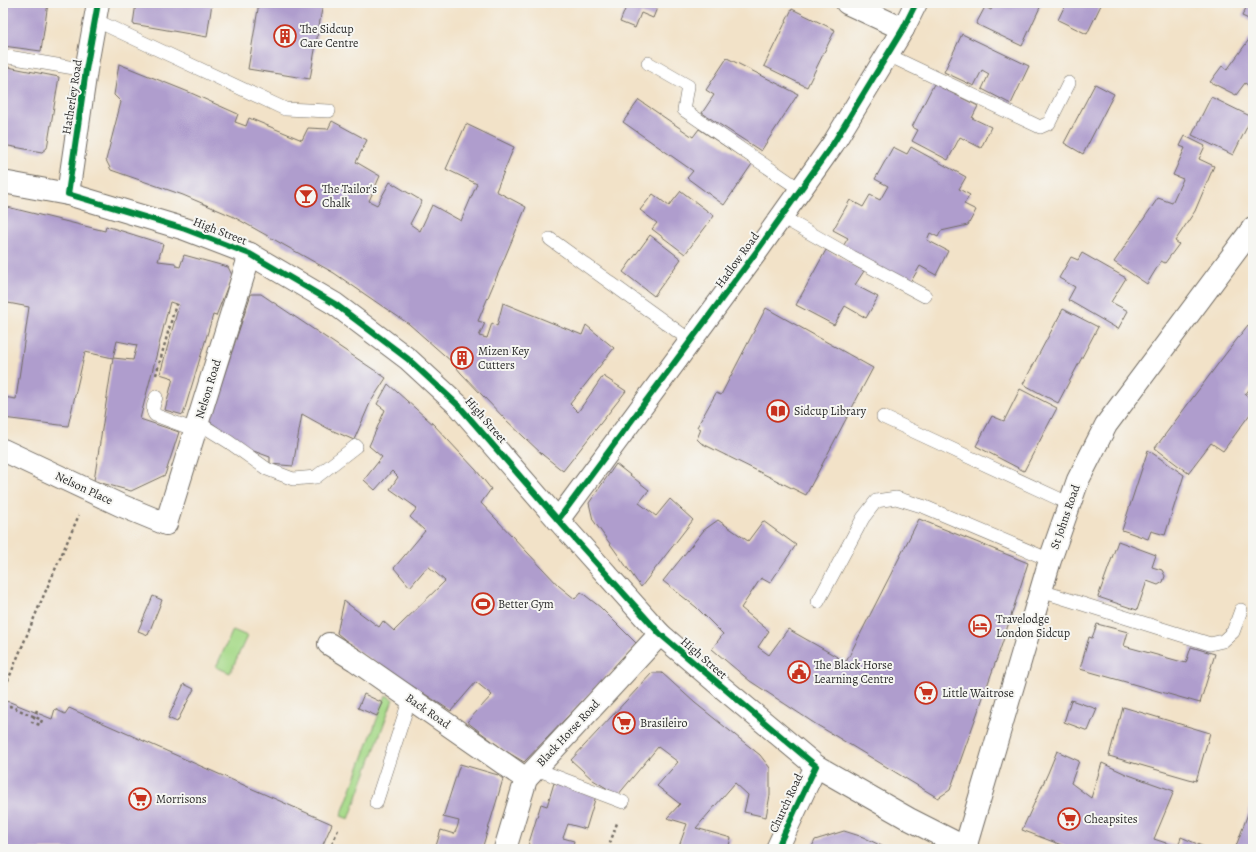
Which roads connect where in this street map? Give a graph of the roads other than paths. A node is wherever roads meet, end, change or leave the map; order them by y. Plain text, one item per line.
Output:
1 (847, 3) edge
2 (916, 3) edge
3 (97, 12) edge
4 (904, 29) junction
5 (888, 55) junction
6 (3, 56) edge
7 (648, 63) dead end
8 (86, 70) junction
9 (1069, 83) dead end
10 (329, 111) dead end
11 (3, 182) edge
12 (801, 190) junction
13 (68, 194) junction
14 (782, 217) junction
15 (1253, 228) edge
16 (550, 239) dead end
17 (250, 254) junction
18 (925, 296) dead end
19 (691, 341) junction
20 (156, 397) road end
21 (883, 417) dead end
22 (196, 426) junction
23 (356, 446) dead end
24 (3, 450) edge
25 (1070, 504) junction
26 (558, 520) junction
27 (166, 524) joint
28 (1050, 560) junction
29 (1041, 591) junction
30 (818, 602) dead end
31 (1241, 610) dead end
32 (660, 634) junction
33 (329, 644) dead end
34 (410, 698) junction
35 (816, 766) junction
36 (531, 774) junction
37 (623, 802) road end
38 (376, 803) dead end
39 (967, 848) edge
40 (505, 849) edge
41 (777, 849) edge

1 - 4 street
2 - 4 street, Hadlow Road
3 - 8 street, Hatherley Road
3 - 10 lane
4 - 5 street, Hadlow Road
5 - 9 lane
5 - 12 street, Hadlow Road
6 - 8 lane
7 - 12 lane
8 - 13 street, Hatherley Road
11 - 13 street, High Street
12 - 14 street, Hadlow Road
13 - 17 street, High Street
14 - 18 lane
14 - 19 street, Hadlow Road
15 - 25 street, St Johns Road
16 - 19 lane
17 - 22 street, Nelson Road
17 - 26 street, High Street
19 - 26 street, Hadlow Road
20 - 22 lane
21 - 25 lane
22 - 23 lane
22 - 27 street, Nelson Road
24 - 27 street, Nelson Place
25 - 28 street, St Johns Road
26 - 32 street, High Street
28 - 29 street, St Johns Road
28 - 30 lane
29 - 31 lane
29 - 39 street, St Johns Road
32 - 35 street, High Street
32 - 36 street, Black Horse Road
33 - 34 street, Back Road
34 - 36 street, Back Road
34 - 38 lane
35 - 39 street, High Street
35 - 41 street, Church Road
36 - 37 lane
36 - 40 street, Black Horse Road

